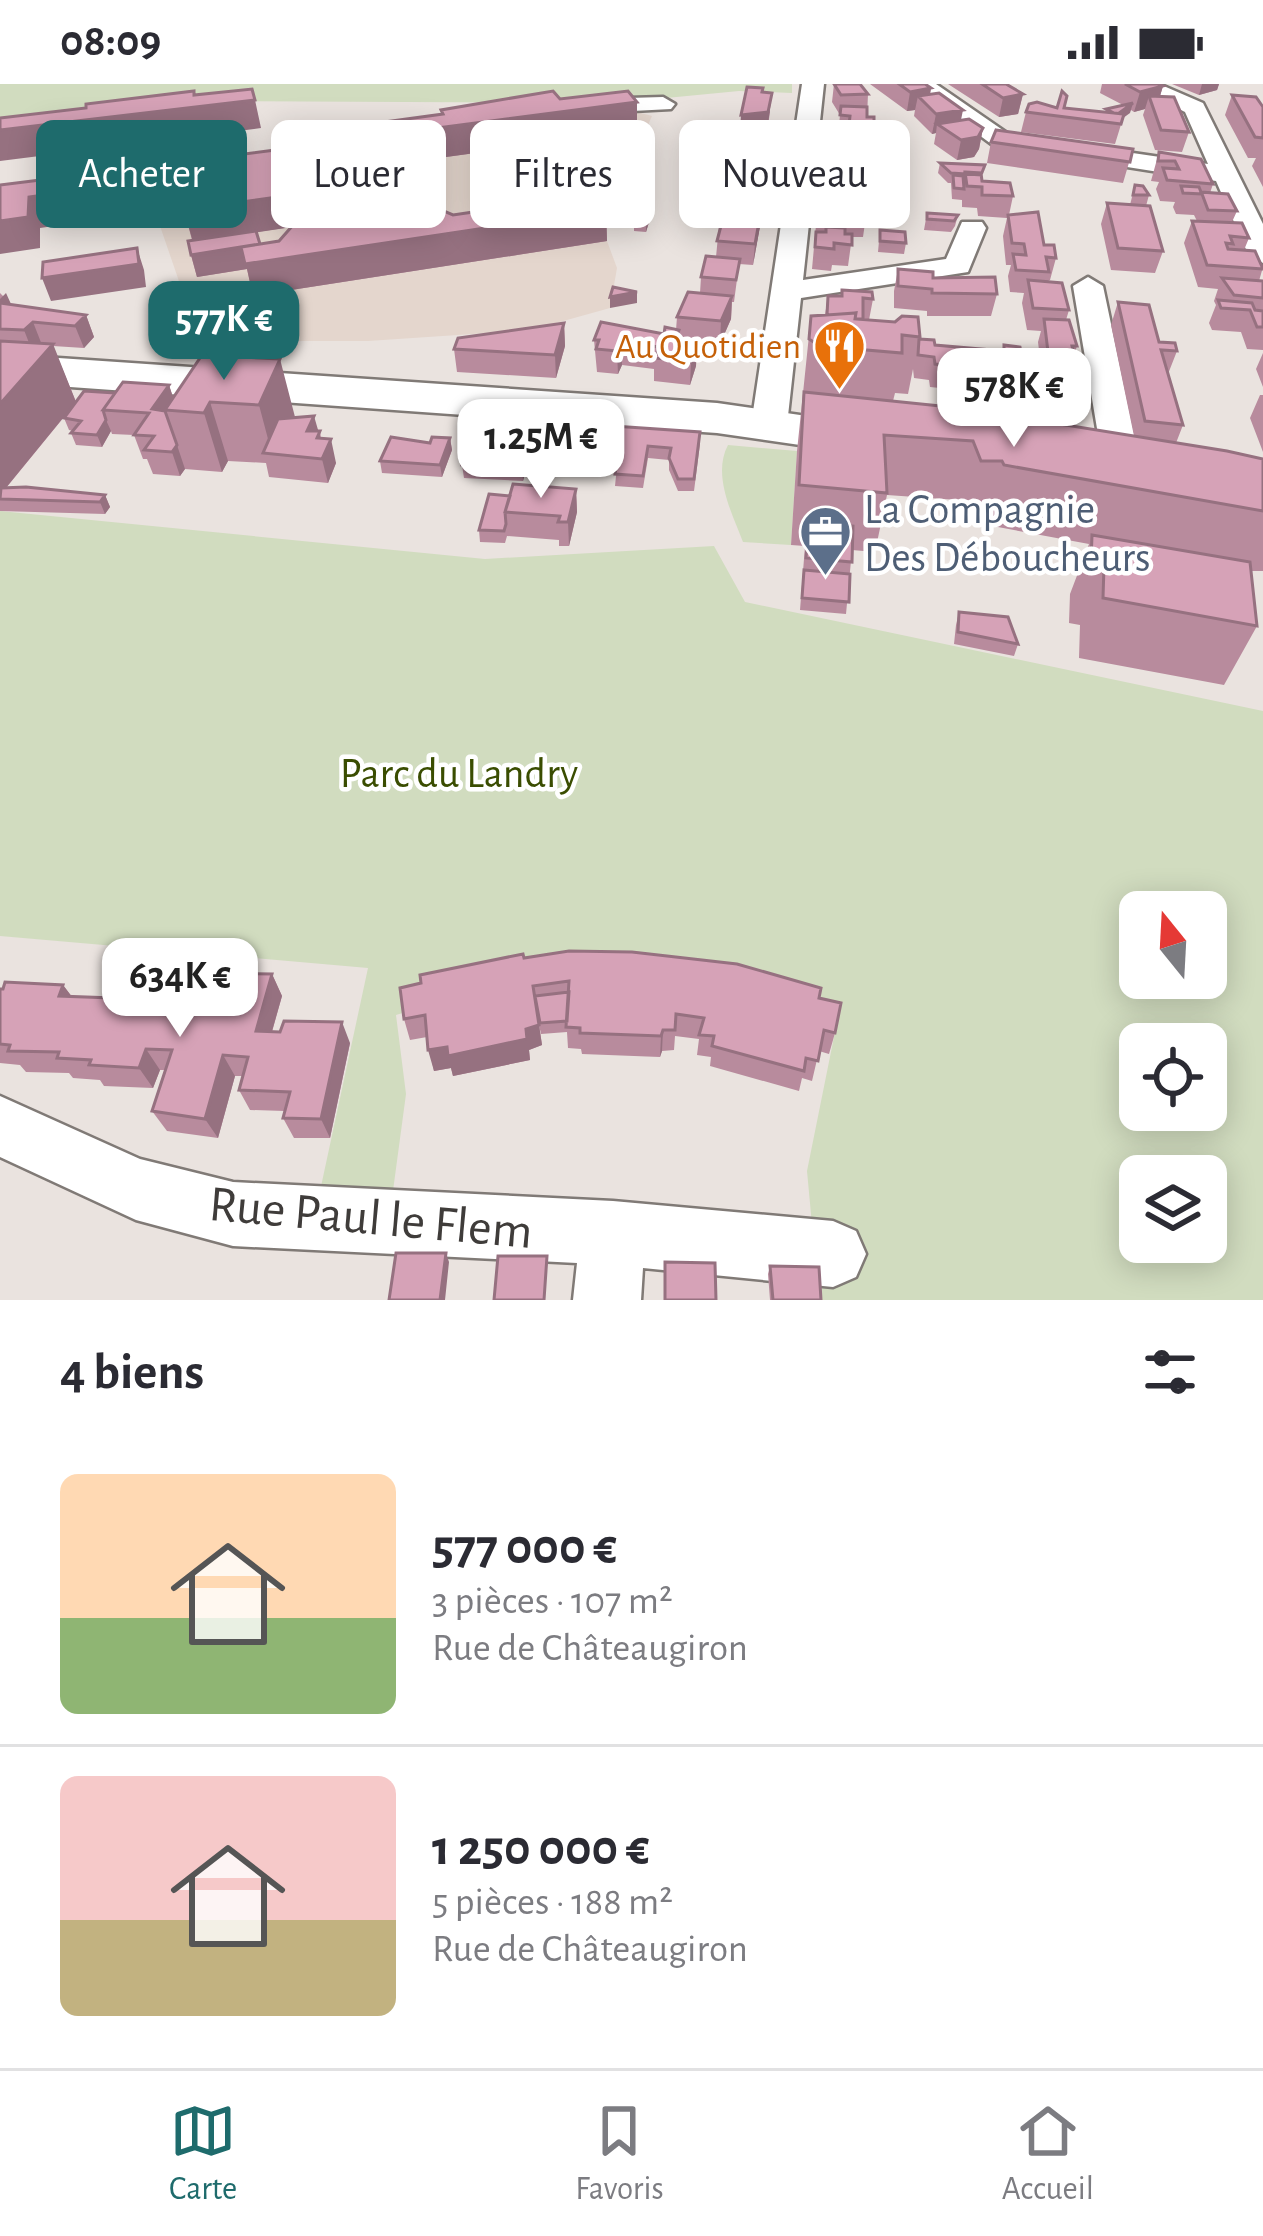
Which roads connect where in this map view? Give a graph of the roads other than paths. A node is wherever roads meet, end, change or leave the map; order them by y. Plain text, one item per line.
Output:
1 (813, 84) edge
2 (921, 84) edge
3 (1140, 84) edge
4 (662, 104) dead end
5 (594, 106) edge
6 (1224, 174) junction
7 (972, 228) dead end
8 (1263, 254) edge
9 (1088, 286) dead end
10 (787, 291) junction
11 (0, 368) edge
12 (0, 381) edge
13 (769, 425) junction
14 (928, 448) edge
15 (1123, 476) edge
16 (0, 1126) edge
17 (613, 1233) junction
18 (833, 1254) dead end
19 (607, 1300) edge

1 - 10 street
2 - 6 street
3 - 6 street
4 - 5 street
6 - 8 street
7 - 10 street
9 - 15 street
10 - 13 street
11 - 13 main road
12 - 13 main road
13 - 14 main road
16 - 17 street, Rue Paul le Flem
17 - 18 street, Rue Paul le Flem
17 - 19 street

